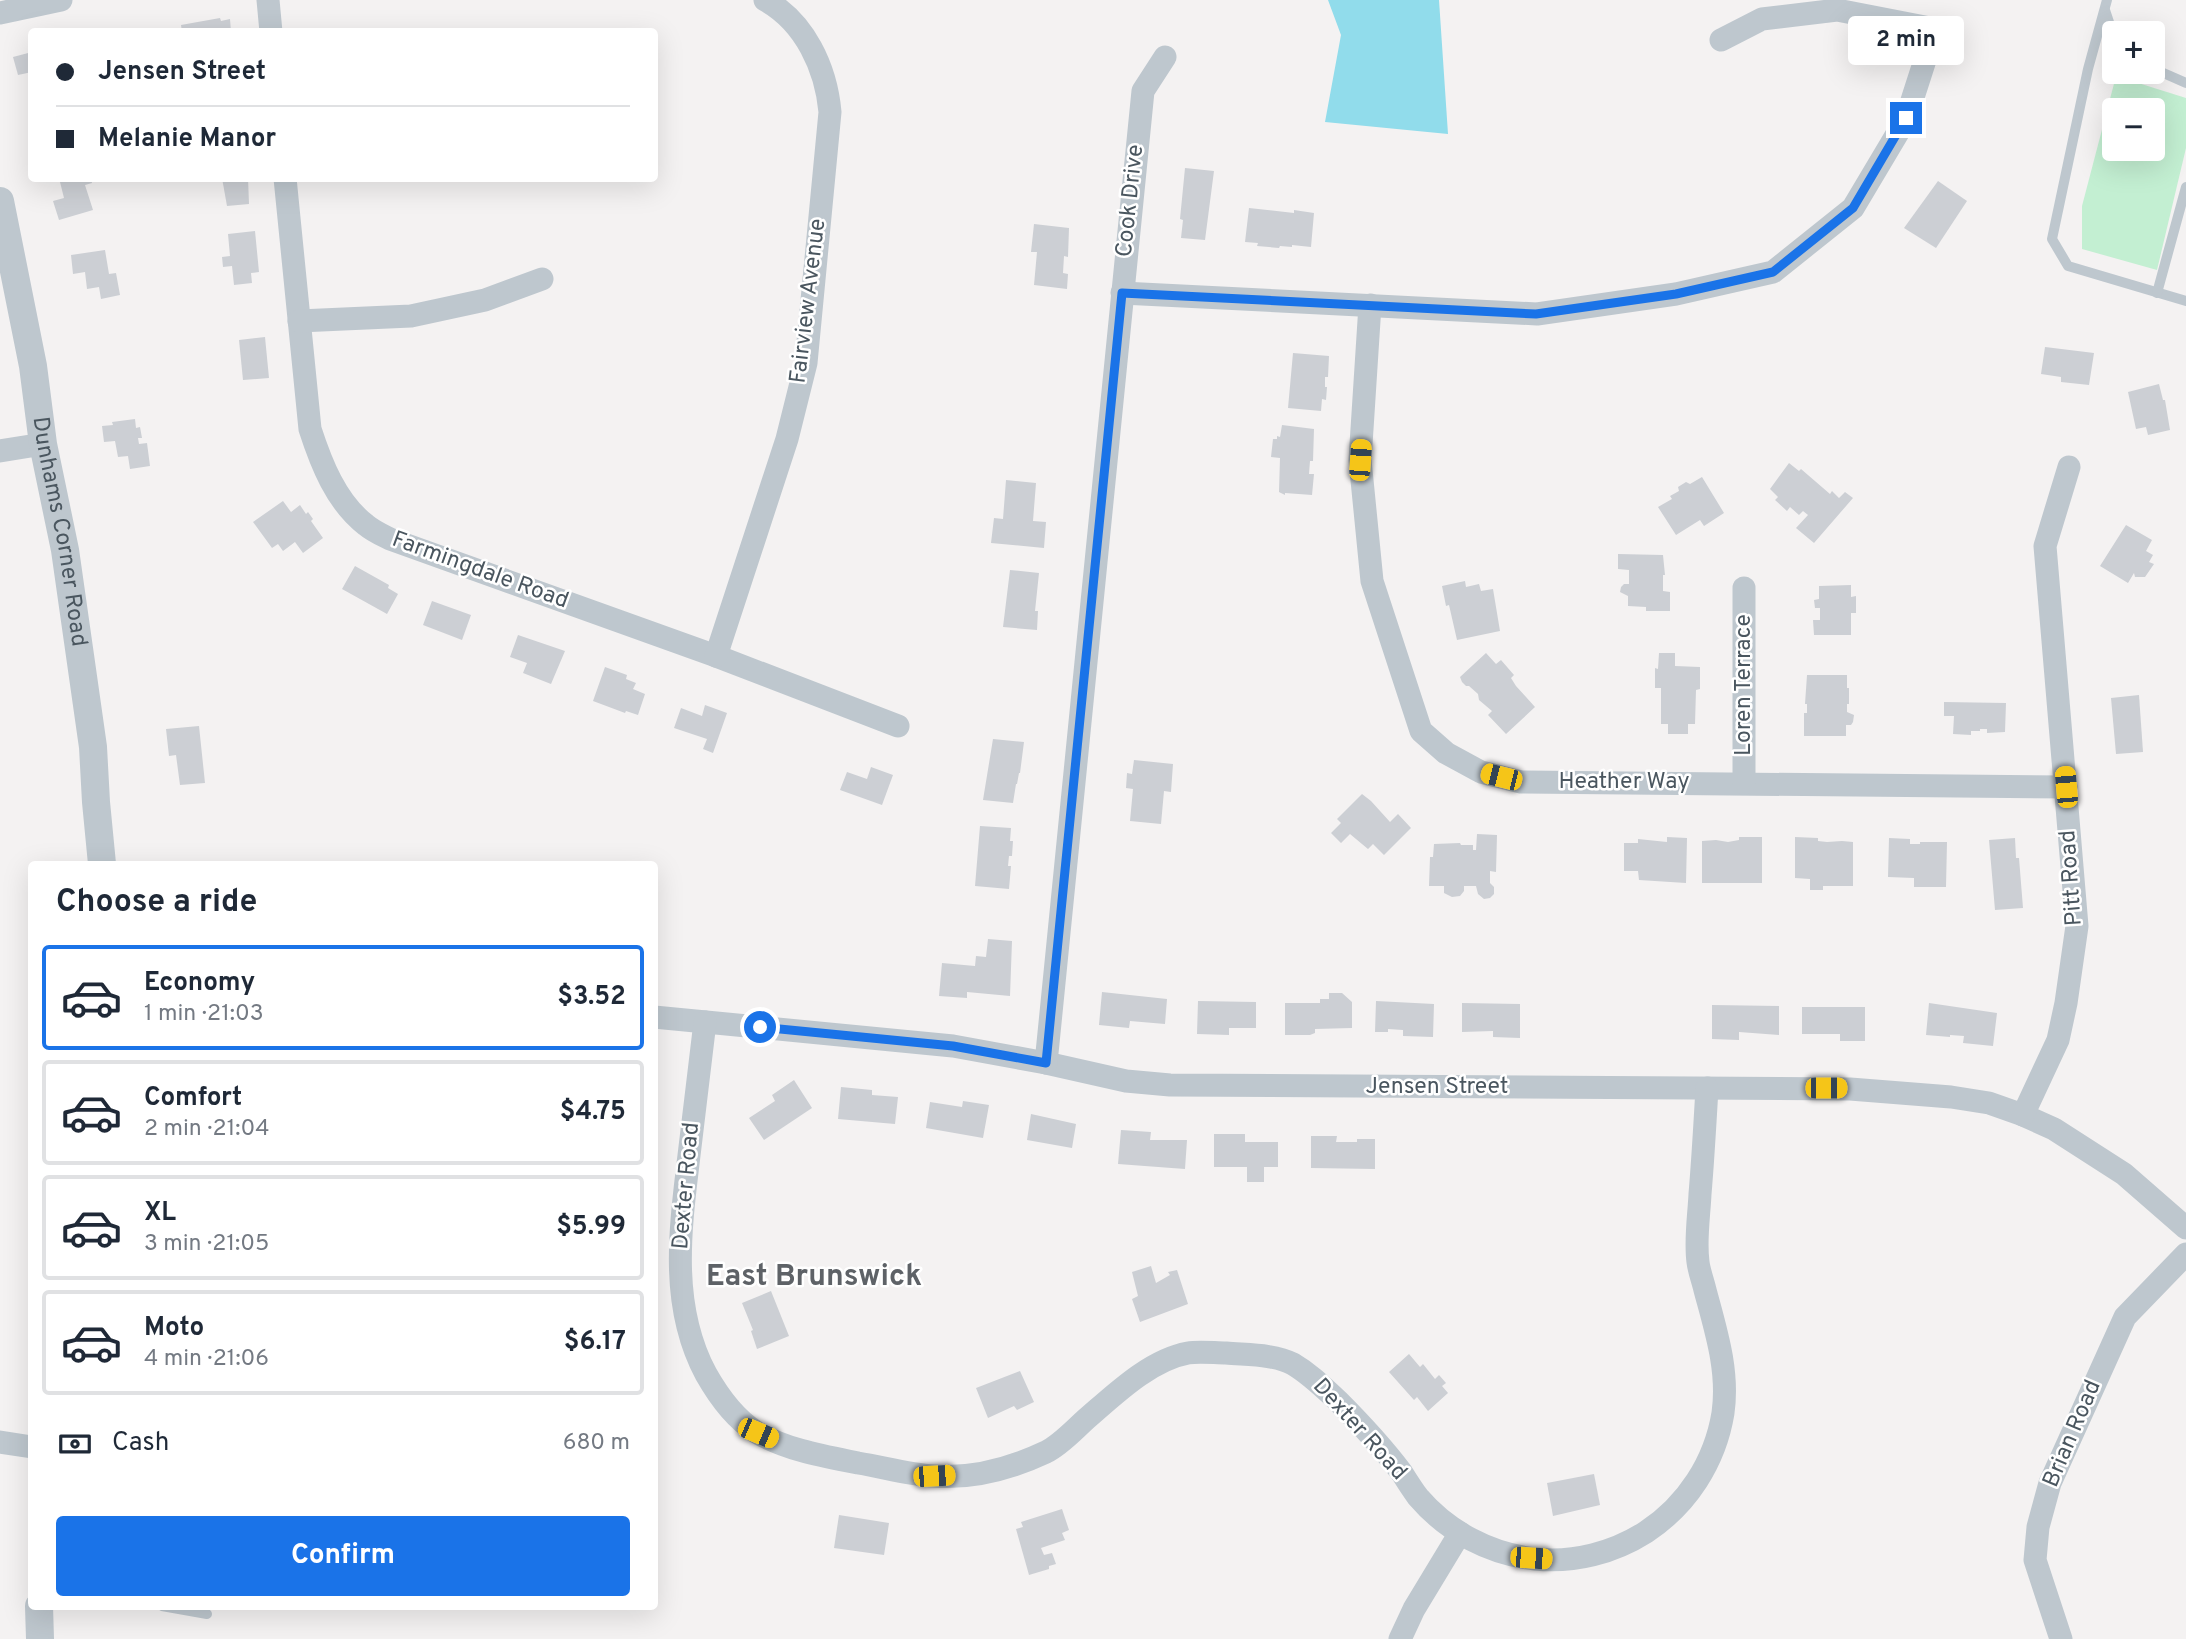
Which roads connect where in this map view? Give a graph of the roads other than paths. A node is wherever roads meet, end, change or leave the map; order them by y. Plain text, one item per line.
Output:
1 (61, 0) edge
2 (268, 0) edge
3 (765, 0) edge
4 (2106, 5) edge
5 (0, 13) edge
6 (271, 28) edge
7 (1721, 40) dead end
8 (1165, 57) dead end
9 (2165, 74) edge
10 (2186, 83) edge
11 (285, 182) edge
12 (2186, 187) edge
13 (0, 201) edge
14 (542, 279) dead end
15 (1122, 293) junction
16 (2157, 293) junction
17 (2186, 301) edge
18 (1370, 305) junction
19 (299, 321) junction
20 (43, 444) junction
21 (0, 451) edge
22 (2068, 467) dead end
23 (1744, 588) dead end
24 (716, 656) junction
25 (898, 726) dead end
26 (1744, 783) junction
27 (2066, 787) junction
28 (102, 861) edge
29 (658, 1017) edge
30 (705, 1022) junction
31 (1046, 1063) junction
32 (1707, 1088) junction
33 (2023, 1115) junction
34 (2186, 1228) edge
35 (2186, 1254) edge
36 (0, 1442) edge
37 (28, 1446) edge
38 (1460, 1533) junction
39 (39, 1610) edge
40 (184, 1610) edge
41 (207, 1614) dead end
42 (40, 1639) edge
43 (1400, 1639) edge
44 (2061, 1639) edge

1 - 5 street
2 - 6 street
3 - 24 street, Fairview Avenue
4 - 16 lane
7 - 18 street
8 - 15 street, Cook Drive
9 - 10 lane
11 - 19 street, Farmingdale Road
12 - 16 lane
13 - 20 street, Dunhams Corner Road
14 - 19 street
15 - 18 street
15 - 31 street, Cook Drive
16 - 17 lane
18 - 26 street, Heather Way
19 - 24 street, Farmingdale Road
20 - 21 street
20 - 28 street, Dunhams Corner Road
22 - 27 street, Pitt Road
23 - 26 street, Loren Terrace
24 - 25 street, Farmingdale Road
26 - 27 street, Heather Way
27 - 33 street, Pitt Road
29 - 30 street, Jensen Street
30 - 31 street, Jensen Street
30 - 38 street, Dexter Road
31 - 32 street, Jensen Street
32 - 33 street, Jensen Street
32 - 38 street, Dexter Road
33 - 34 street, Jensen Street
35 - 44 street, Brian Road
36 - 37 street
38 - 43 street
39 - 42 street
40 - 41 lane

